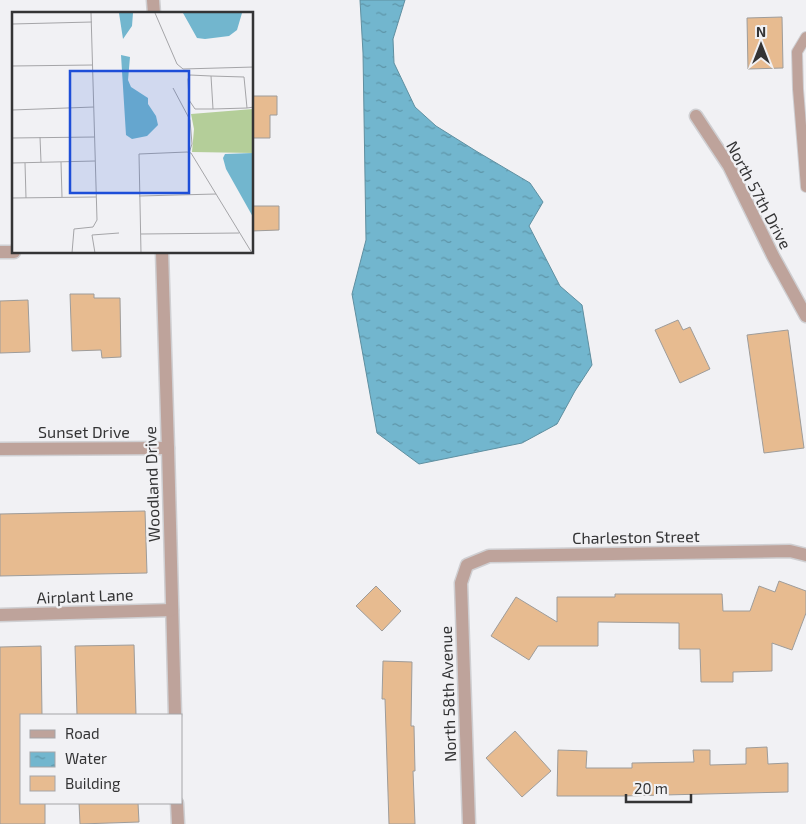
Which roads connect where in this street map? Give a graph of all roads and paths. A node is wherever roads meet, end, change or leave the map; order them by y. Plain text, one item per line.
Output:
1 (806, 37) edge
2 (696, 116) dead end
3 (806, 188) edge
4 (162, 254) edge
5 (806, 316) edge
6 (168, 448) junction
7 (0, 449) edge
8 (806, 555) edge
9 (467, 565) joint
10 (172, 610) junction
11 (0, 615) edge
12 (175, 714) edge
13 (177, 804) edge
14 (178, 824) edge
15 (469, 824) edge

1 - 3 lane
2 - 5 street, North 57th Drive
4 - 6 street, Woodland Drive
6 - 7 street, Sunset Drive
6 - 10 street, Woodland Drive
8 - 9 street, Charleston Street
9 - 15 street, North 58th Avenue
10 - 11 street, Airplant Lane
10 - 12 street, Woodland Drive
13 - 14 street

